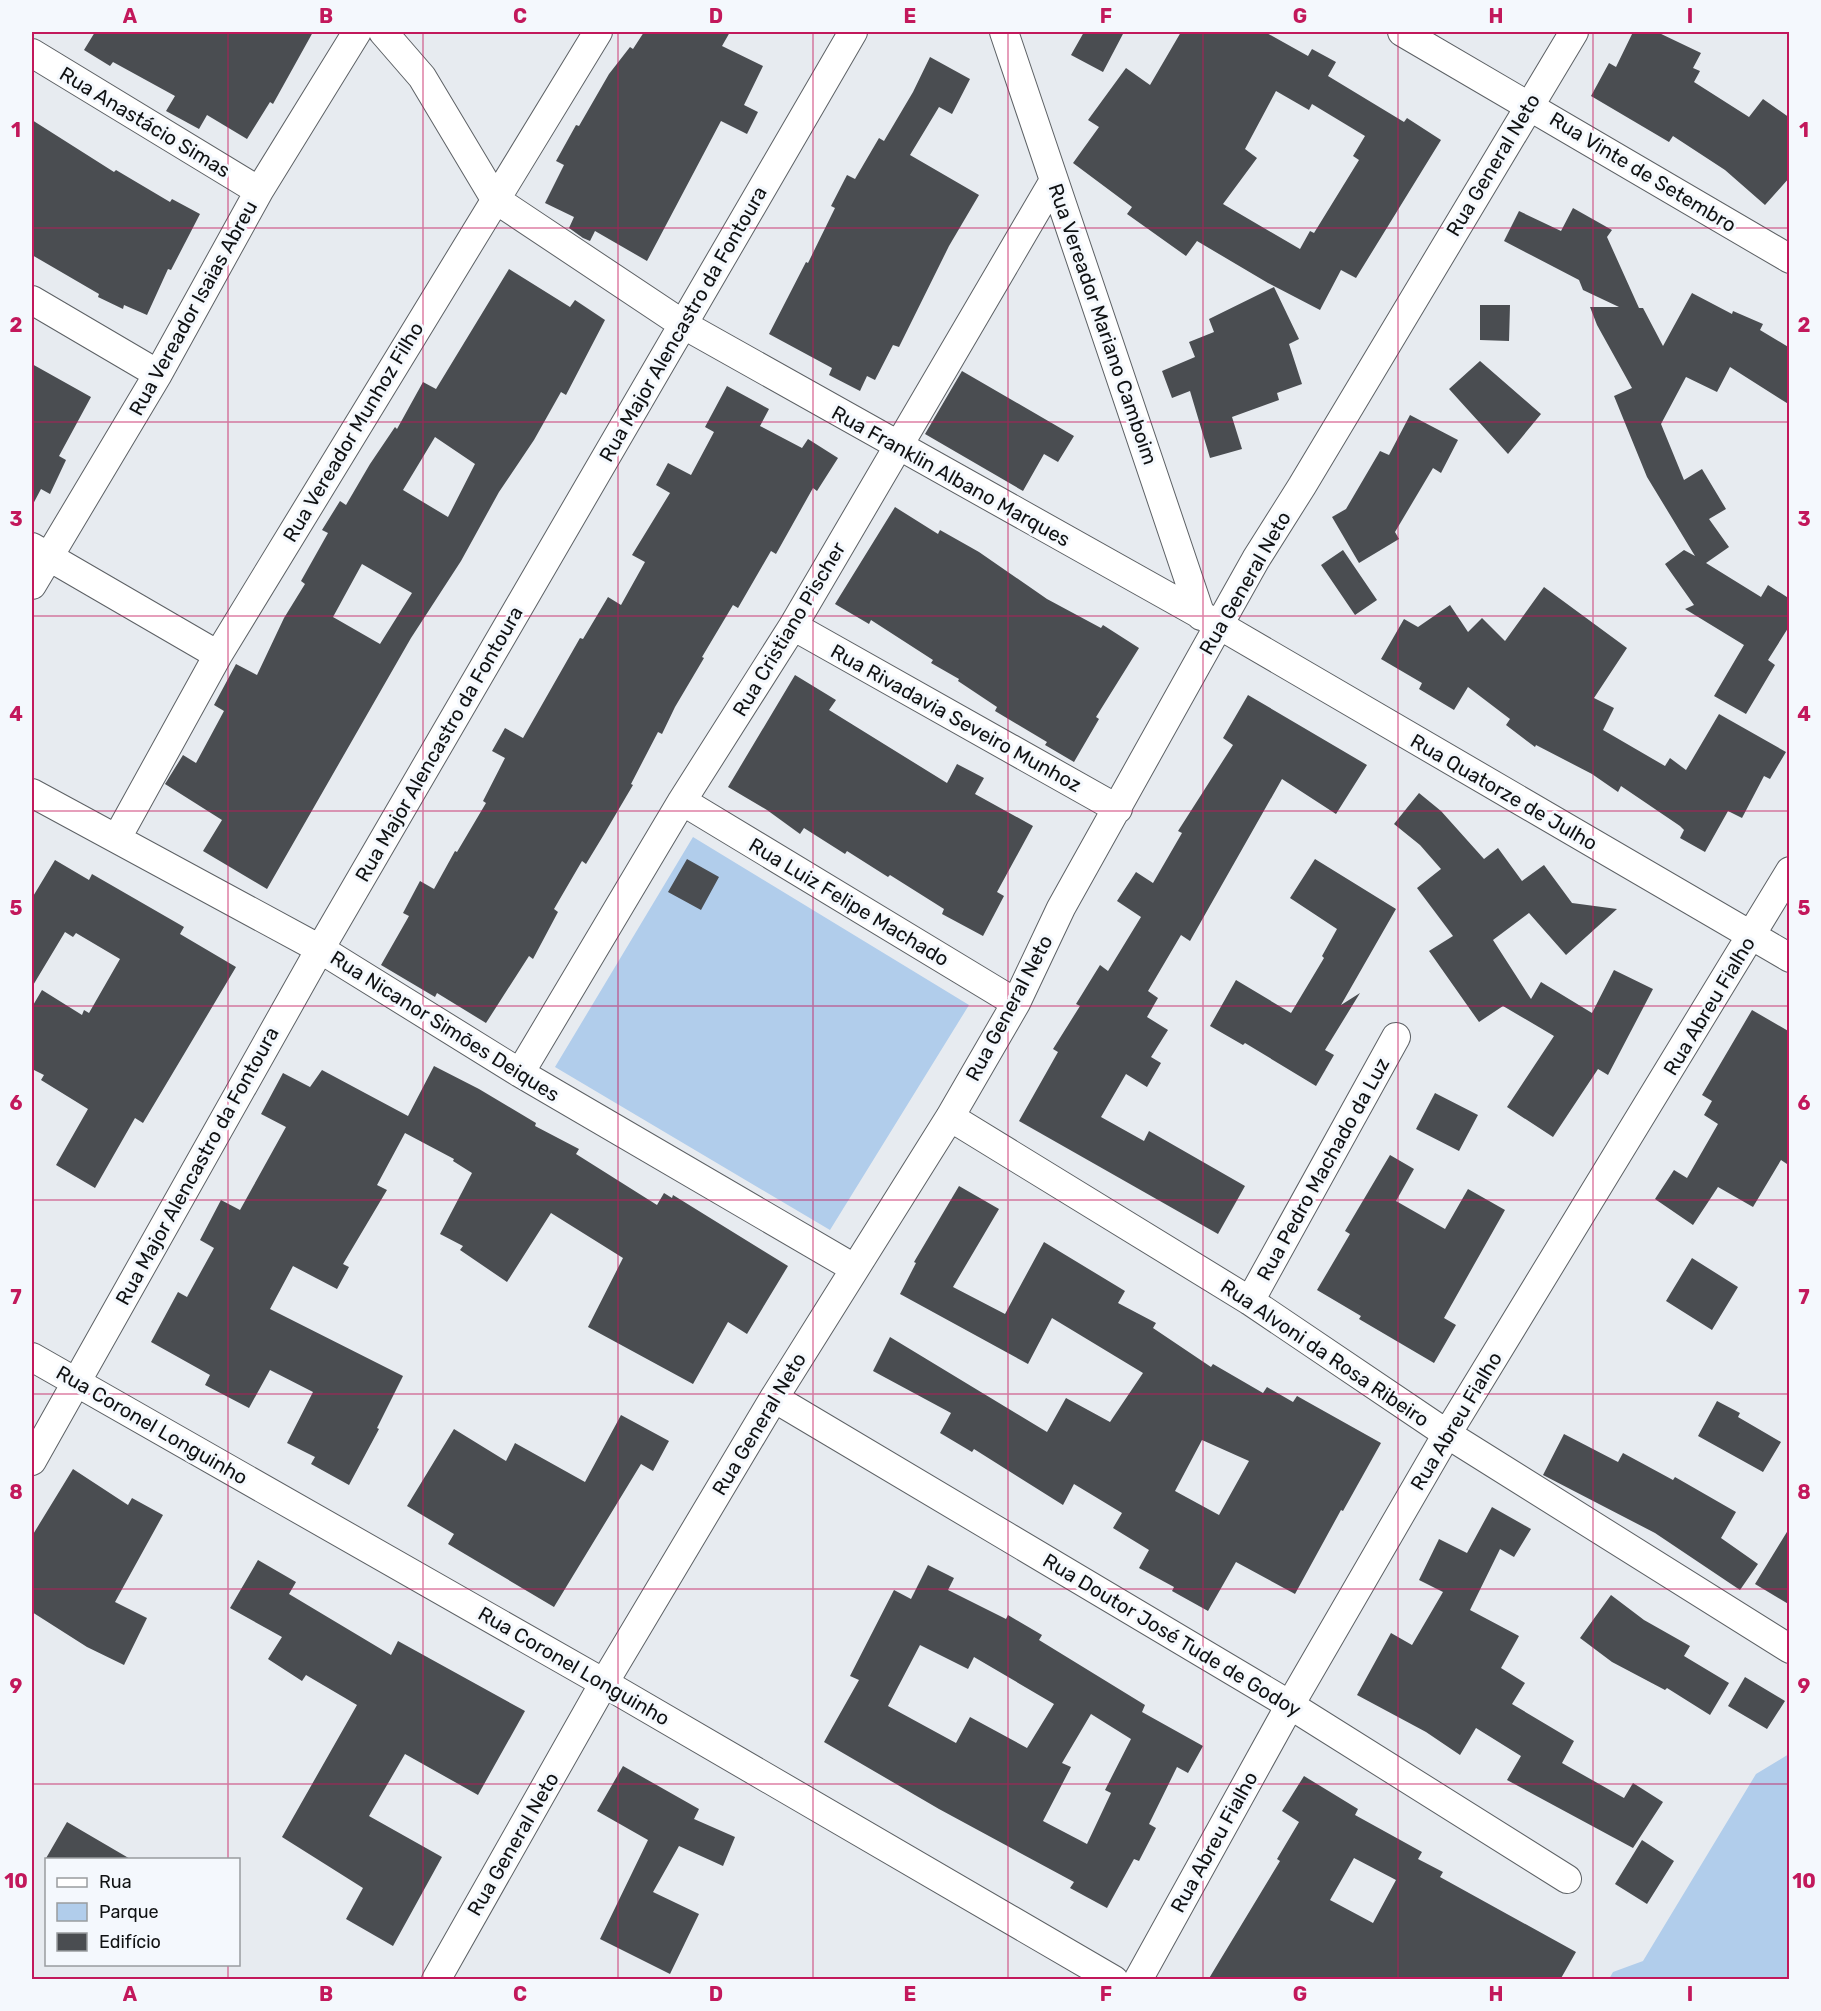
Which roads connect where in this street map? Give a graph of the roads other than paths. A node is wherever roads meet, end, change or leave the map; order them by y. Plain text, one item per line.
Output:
1 (357, 32) edge
2 (383, 32) edge
3 (598, 32) edge
4 (853, 32) edge
5 (1004, 32) edge
6 (1402, 32) edge
7 (1574, 32) edge
8 (32, 53) edge
9 (1529, 105) junction
10 (1053, 182) junction
11 (259, 190) junction
12 (495, 199) junction
13 (1790, 259) edge
14 (32, 300) edge
15 (684, 325) junction
16 (158, 374) junction
17 (897, 446) junction
18 (40, 552) edge
19 (32, 585) edge
20 (1210, 621) junction
21 (793, 627) junction
22 (218, 655) junction
23 (32, 793) edge
24 (682, 801) junction
25 (1118, 809) junction
26 (117, 838) junction
27 (1790, 871) edge
28 (1752, 937) junction
29 (320, 949) junction
30 (1790, 958) edge
31 (1016, 1003) junction
32 (1396, 1037) dead end
33 (520, 1073) junction
34 (950, 1117) junction
35 (854, 1268) junction
36 (1250, 1301) junction
37 (32, 1357) edge
38 (76, 1383) junction
39 (774, 1398) junction
40 (1447, 1434) junction
41 (32, 1461) edge
42 (1790, 1649) edge
43 (604, 1683) junction
44 (1290, 1705) junction
45 (1567, 1879) dead end
46 (436, 1980) edge
47 (1114, 1980) edge
48 (1138, 1980) edge

1 - 11 street, Rua Vereador Isaias Abreu
2 - 12 street
3 - 12 street, Rua Vereador Munhoz Filho
4 - 15 street, Rua Major Alencastro da Fontoura
5 - 10 street, Rua Vereador Mariano Camboim
6 - 9 street, Rua Vinte de Setembro
7 - 9 street, Rua General Neto
8 - 11 street, Rua Anastácio Simas
9 - 13 street, Rua Vinte de Setembro
9 - 20 street, Rua General Neto
10 - 17 street, Rua Cristiano Pischer
10 - 20 street, Rua Vereador Mariano Camboim
11 - 16 street, Rua Vereador Isaias Abreu
12 - 15 street, Rua Franklin Albano Marques
12 - 22 street, Rua Vereador Munhoz Filho
14 - 16 street
15 - 17 street, Rua Franklin Albano Marques
15 - 29 street, Rua Major Alencastro da Fontoura
16 - 18 street, Rua Vereador Isaias Abreu
17 - 20 street, Rua Franklin Albano Marques
17 - 21 street, Rua Cristiano Pischer
18 - 19 street, Rua Vereador Isaias Abreu
18 - 22 street
20 - 25 street, Rua General Neto
20 - 28 street, Rua Quatorze de Julho
21 - 24 street, Rua Cristiano Pischer
21 - 25 street, Rua Rivadavia Seveiro Munhoz
22 - 26 street, Rua Vereador Munhoz Filho
23 - 26 street, Rua Nicanor Simões Deiques
24 - 31 street, Rua Luiz Felipe Machado
24 - 33 street, Rua Cristiano Pischer
25 - 31 street, Rua General Neto
26 - 29 street, Rua Nicanor Simões Deiques
27 - 28 street, Rua Abreu Fialho
28 - 30 street, Rua Quatorze de Julho
28 - 40 street, Rua Abreu Fialho
29 - 33 street, Rua Nicanor Simões Deiques
29 - 38 street, Rua Major Alencastro da Fontoura
31 - 34 street, Rua General Neto
32 - 36 street, Rua Pedro Machado da Luz
33 - 35 street, Rua Nicanor Simões Deiques
34 - 35 street, Rua General Neto
34 - 36 street, Rua Alvoni da Rosa Ribeiro
35 - 39 street, Rua General Neto
36 - 40 street, Rua Alvoni da Rosa Ribeiro
37 - 38 street, Rua Coronel Longuinho
38 - 41 street, Rua Major Alencastro da Fontoura
38 - 43 street, Rua Coronel Longuinho
39 - 43 street, Rua General Neto
39 - 44 street, Rua Doutor José Tude de Godoy
40 - 42 street, Rua Alvoni da Rosa Ribeiro
40 - 44 street, Rua Abreu Fialho
43 - 46 street, Rua General Neto
43 - 47 street, Rua Coronel Longuinho
44 - 45 street, Rua Doutor José Tude de Godoy
44 - 48 street, Rua Abreu Fialho

